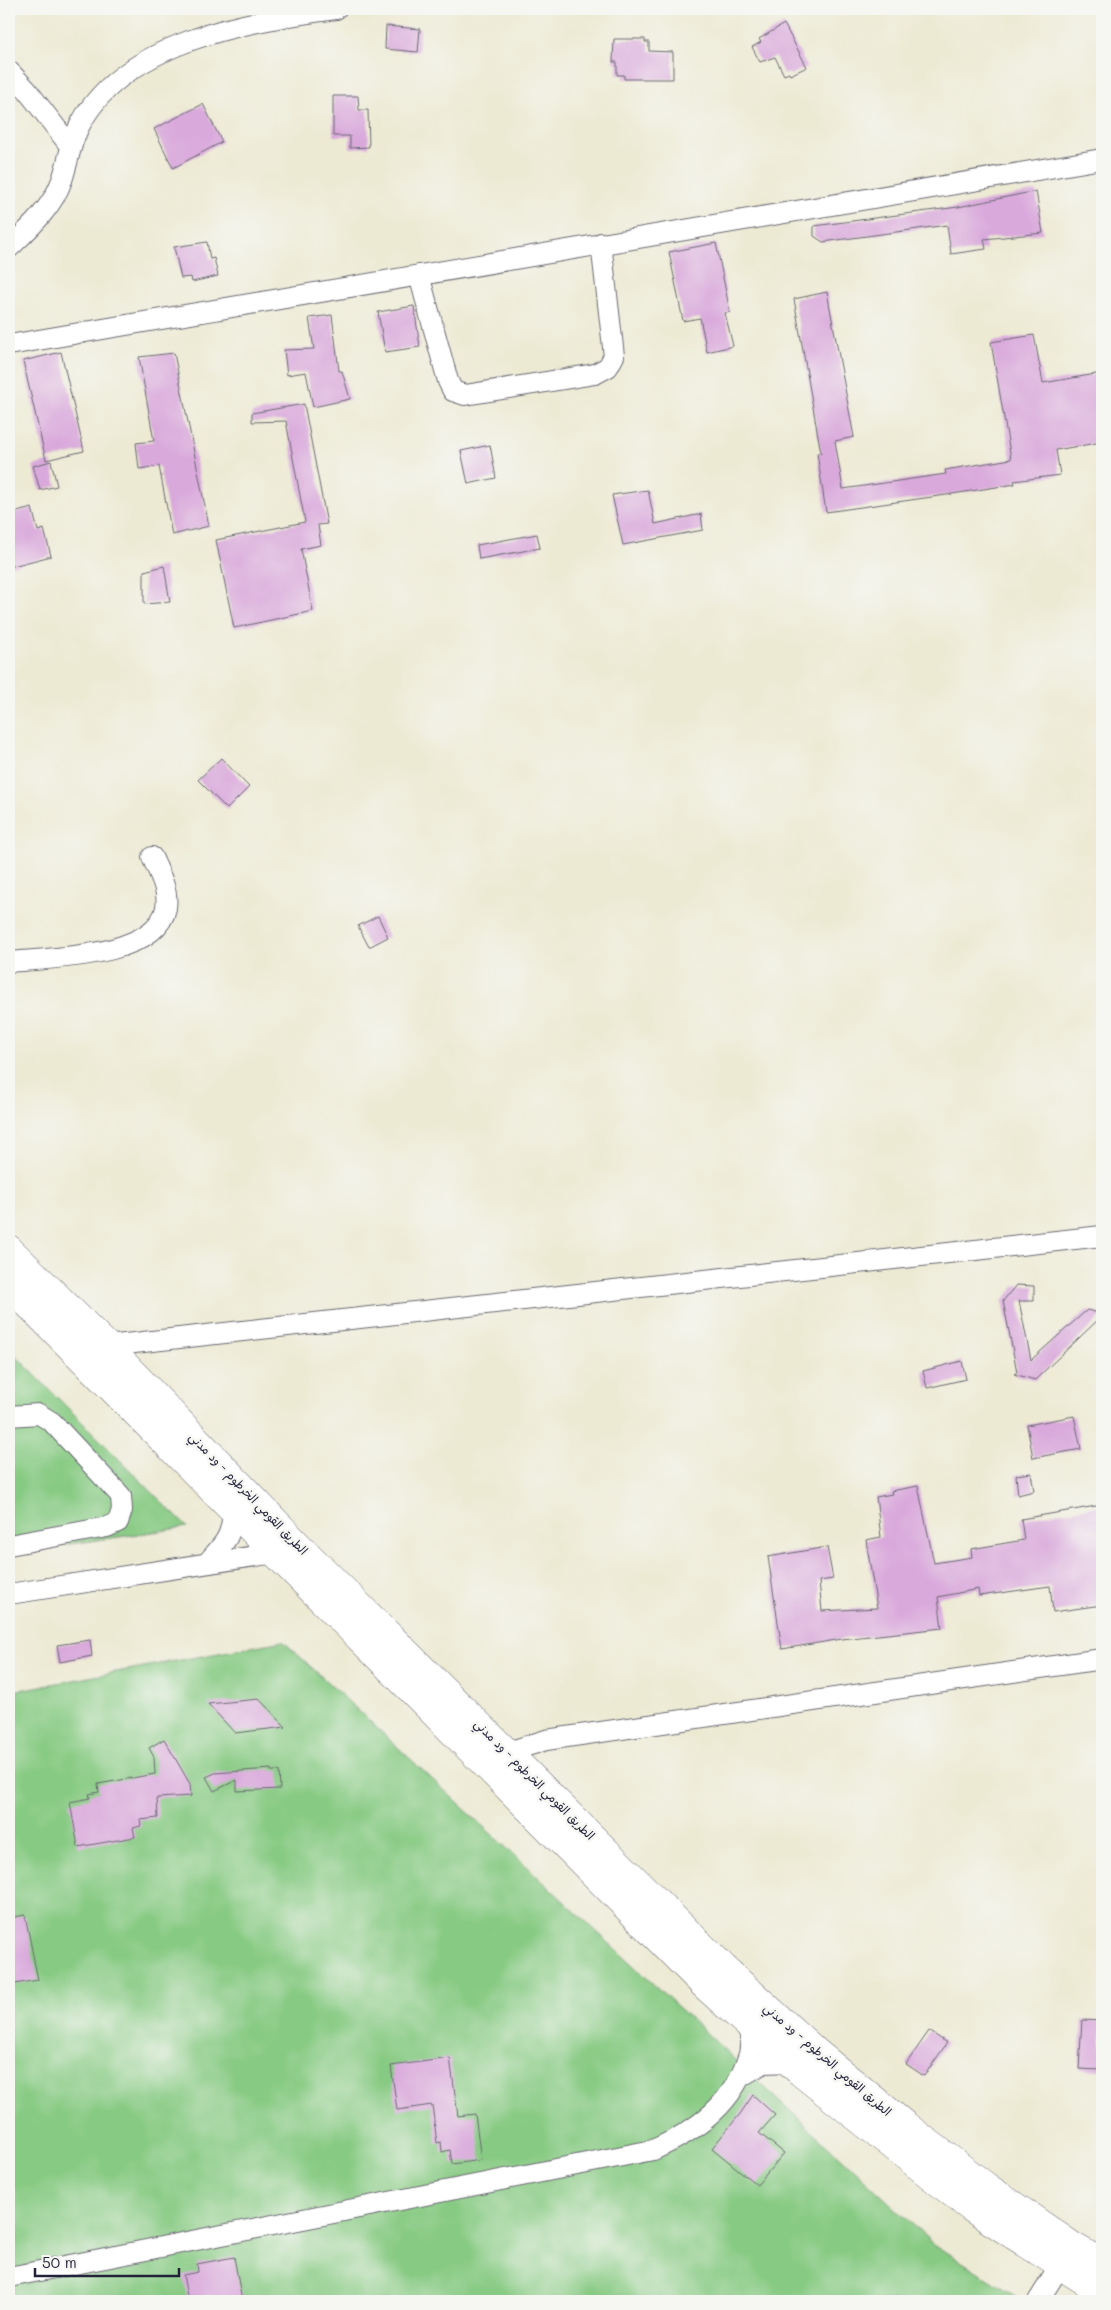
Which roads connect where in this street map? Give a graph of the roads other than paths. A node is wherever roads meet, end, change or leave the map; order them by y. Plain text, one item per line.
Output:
1 (324, 9) edge
2 (9, 71) edge
3 (71, 147) junction
4 (1102, 159) edge
5 (601, 243) junction
6 (9, 248) edge
7 (419, 275) junction
8 (9, 345) edge
9 (152, 857) dead end
10 (9, 962) edge
11 (1102, 1236) edge
12 (9, 1249) edge
13 (9, 1284) edge
14 (107, 1346) junction
15 (9, 1416) edge
16 (233, 1511) junction
17 (9, 1545) edge
18 (275, 1553) junction
19 (207, 1563) junction
20 (9, 1594) edge
21 (1102, 1660) edge
22 (498, 1758) junction
23 (750, 2026) junction
24 (788, 2062) junction
25 (740, 2077) junction
26 (1102, 2263) edge
27 (1060, 2266) junction
28 (9, 2277) edge
29 (1102, 2292) edge
30 (1038, 2301) edge

1 - 3 street
2 - 3 street
3 - 6 street
4 - 5 street
5 - 7 street
5 - 7 street
7 - 8 street
9 - 10 street
11 - 14 street
12 - 14 highway, الطريق القومي الخرطوم - ود مدني
13 - 16 highway, الطريق القومي الخرطوم - ود مدني
14 - 22 highway, الطريق القومي الخرطوم - ود مدني
15 - 17 street
16 - 18 highway, الطريق القومي الخرطوم - ود مدني
16 - 19 street
18 - 19 street
18 - 22 highway, الطريق القومي الخرطوم - ود مدني
19 - 20 street
21 - 22 street
22 - 23 highway, الطريق القومي الخرطوم - ود مدني
22 - 26 highway, الطريق القومي الخرطوم - ود مدني
23 - 24 highway, الطريق القومي الخرطوم - ود مدني
23 - 25 street
24 - 25 street
24 - 27 highway, الطريق القومي الخرطوم - ود مدني
25 - 28 street
27 - 29 highway, الطريق القومي الخرطوم - ود مدني
27 - 30 street

